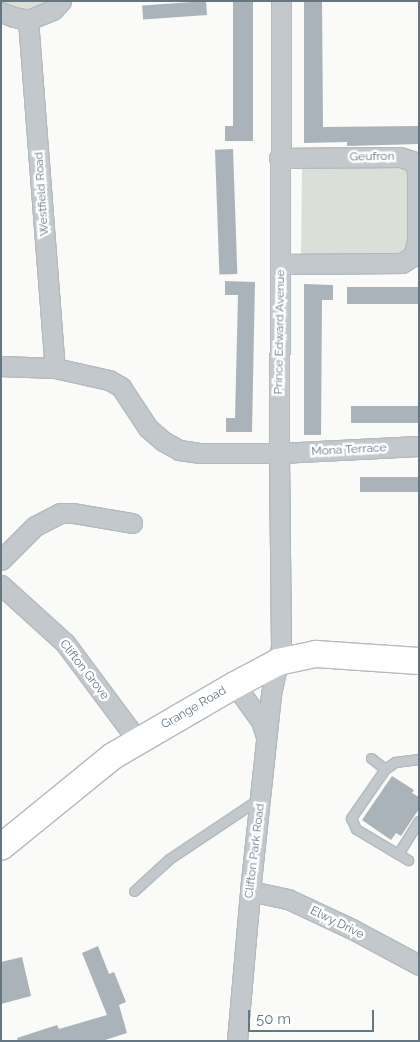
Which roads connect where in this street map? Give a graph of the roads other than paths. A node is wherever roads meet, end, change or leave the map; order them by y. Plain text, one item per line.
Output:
1 (60, 1) edge
2 (281, 1) edge
3 (1, 12) edge
4 (28, 20) junction
5 (279, 158) junction
6 (418, 212) edge
7 (281, 264) junction
8 (1, 366) edge
9 (55, 368) junction
10 (419, 446) edge
11 (279, 453) junction
12 (132, 523) dead end
13 (1, 560) edge
14 (1, 585) edge
15 (419, 661) edge
16 (278, 662) junction
17 (235, 685) junction
18 (266, 737) junction
19 (138, 741) junction
20 (371, 758) dead end
21 (419, 759) edge
22 (385, 769) junction
23 (261, 798) junction
24 (419, 821) edge
25 (1, 847) edge
26 (398, 854) junction
27 (408, 860) dead end
28 (134, 890) dead end
29 (250, 891) junction
30 (419, 965) edge
31 (237, 1041) edge

1 - 4 street
2 - 5 street, Prince Edward Avenue
3 - 4 street
4 - 9 street, Westfield Road
5 - 6 street, Geufron
5 - 7 street, Prince Edward Avenue
6 - 7 street, Geufron
7 - 11 street, Prince Edward Avenue
8 - 9 street, Mona Terrace
9 - 11 street, Mona Terrace
10 - 11 street, Mona Terrace
11 - 16 street, Prince Edward Avenue
12 - 13 street
14 - 19 street, Clifton Grove
15 - 16 main road, Grange Road
16 - 17 main road, Grange Road
16 - 18 street, Clifton Park Road
17 - 18 street
17 - 19 main road, Grange Road
18 - 23 street, Clifton Park Road
19 - 25 main road, Grange Road
20 - 22 lane
21 - 22 lane
22 - 26 lane
23 - 28 lane
23 - 29 street, Clifton Park Road
24 - 26 lane
26 - 27 lane
29 - 30 street, Elwy Drive
29 - 31 street, Clifton Park Road

